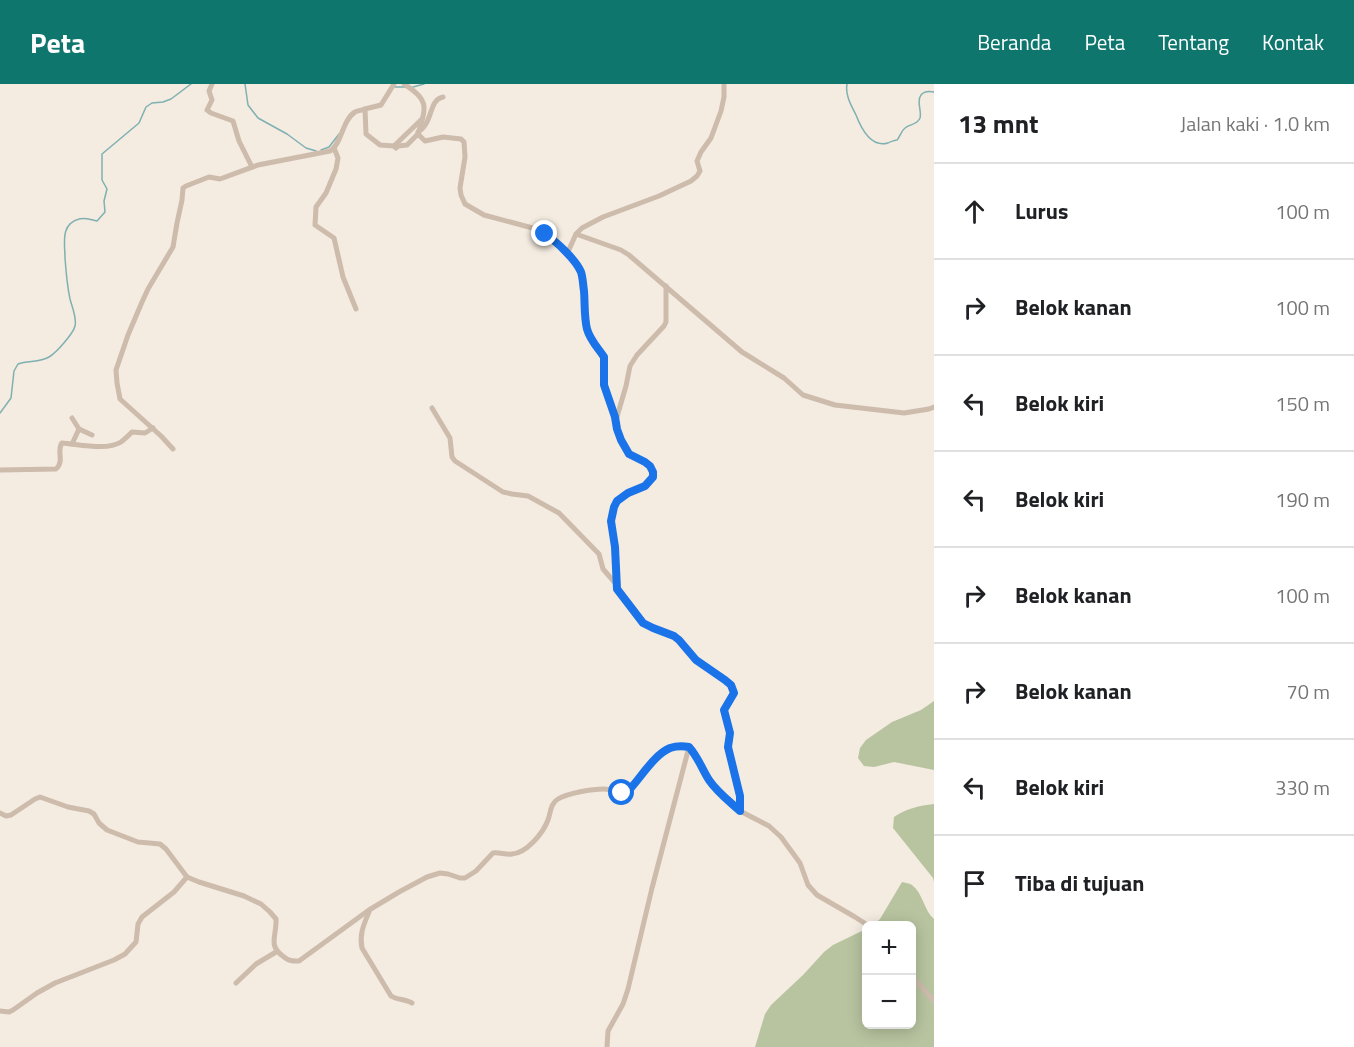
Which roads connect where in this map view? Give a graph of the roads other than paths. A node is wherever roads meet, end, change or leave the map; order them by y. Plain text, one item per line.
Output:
1 (212, 84) edge
2 (394, 84) edge
3 (405, 84) edge
4 (724, 84) edge
5 (443, 97) dead end
6 (365, 110) junction
7 (422, 119) junction
8 (418, 133) junction
9 (394, 146) junction
10 (334, 148) junction
11 (252, 167) junction
12 (576, 234) junction
13 (567, 254) junction
14 (666, 286) junction
15 (356, 309) dead end
16 (934, 407) edge
17 (432, 408) dead end
18 (72, 418) dead end
19 (616, 420) junction
20 (153, 428) junction
21 (79, 429) junction
22 (92, 435) dead end
23 (72, 444) junction
24 (173, 449) dead end
25 (0, 470) edge
26 (617, 586) junction
27 (689, 747) junction
28 (740, 811) junction
29 (0, 813) edge
30 (187, 877) junction
31 (369, 910) junction
32 (862, 921) edge
33 (276, 951) junction
34 (916, 981) edge
35 (236, 983) dead end
36 (934, 1001) edge
37 (411, 1004) dead end
38 (0, 1011) edge
39 (607, 1047) edge

1 - 11 street
2 - 6 street
3 - 7 street
4 - 12 street
5 - 8 street
6 - 9 street
6 - 10 street
7 - 8 street
7 - 9 street
8 - 9 street
8 - 13 street
10 - 11 street
10 - 15 street
11 - 20 street
12 - 13 street
12 - 14 street
13 - 19 street
14 - 16 street
14 - 19 street
17 - 26 street
18 - 21 street
19 - 26 street
20 - 23 street
20 - 24 street
21 - 22 street
21 - 23 street
23 - 25 street
26 - 28 street
27 - 28 street
27 - 31 street
27 - 39 street
28 - 32 street
29 - 30 street
30 - 33 street
30 - 38 street
31 - 33 street
31 - 37 street
33 - 35 street
34 - 36 street

